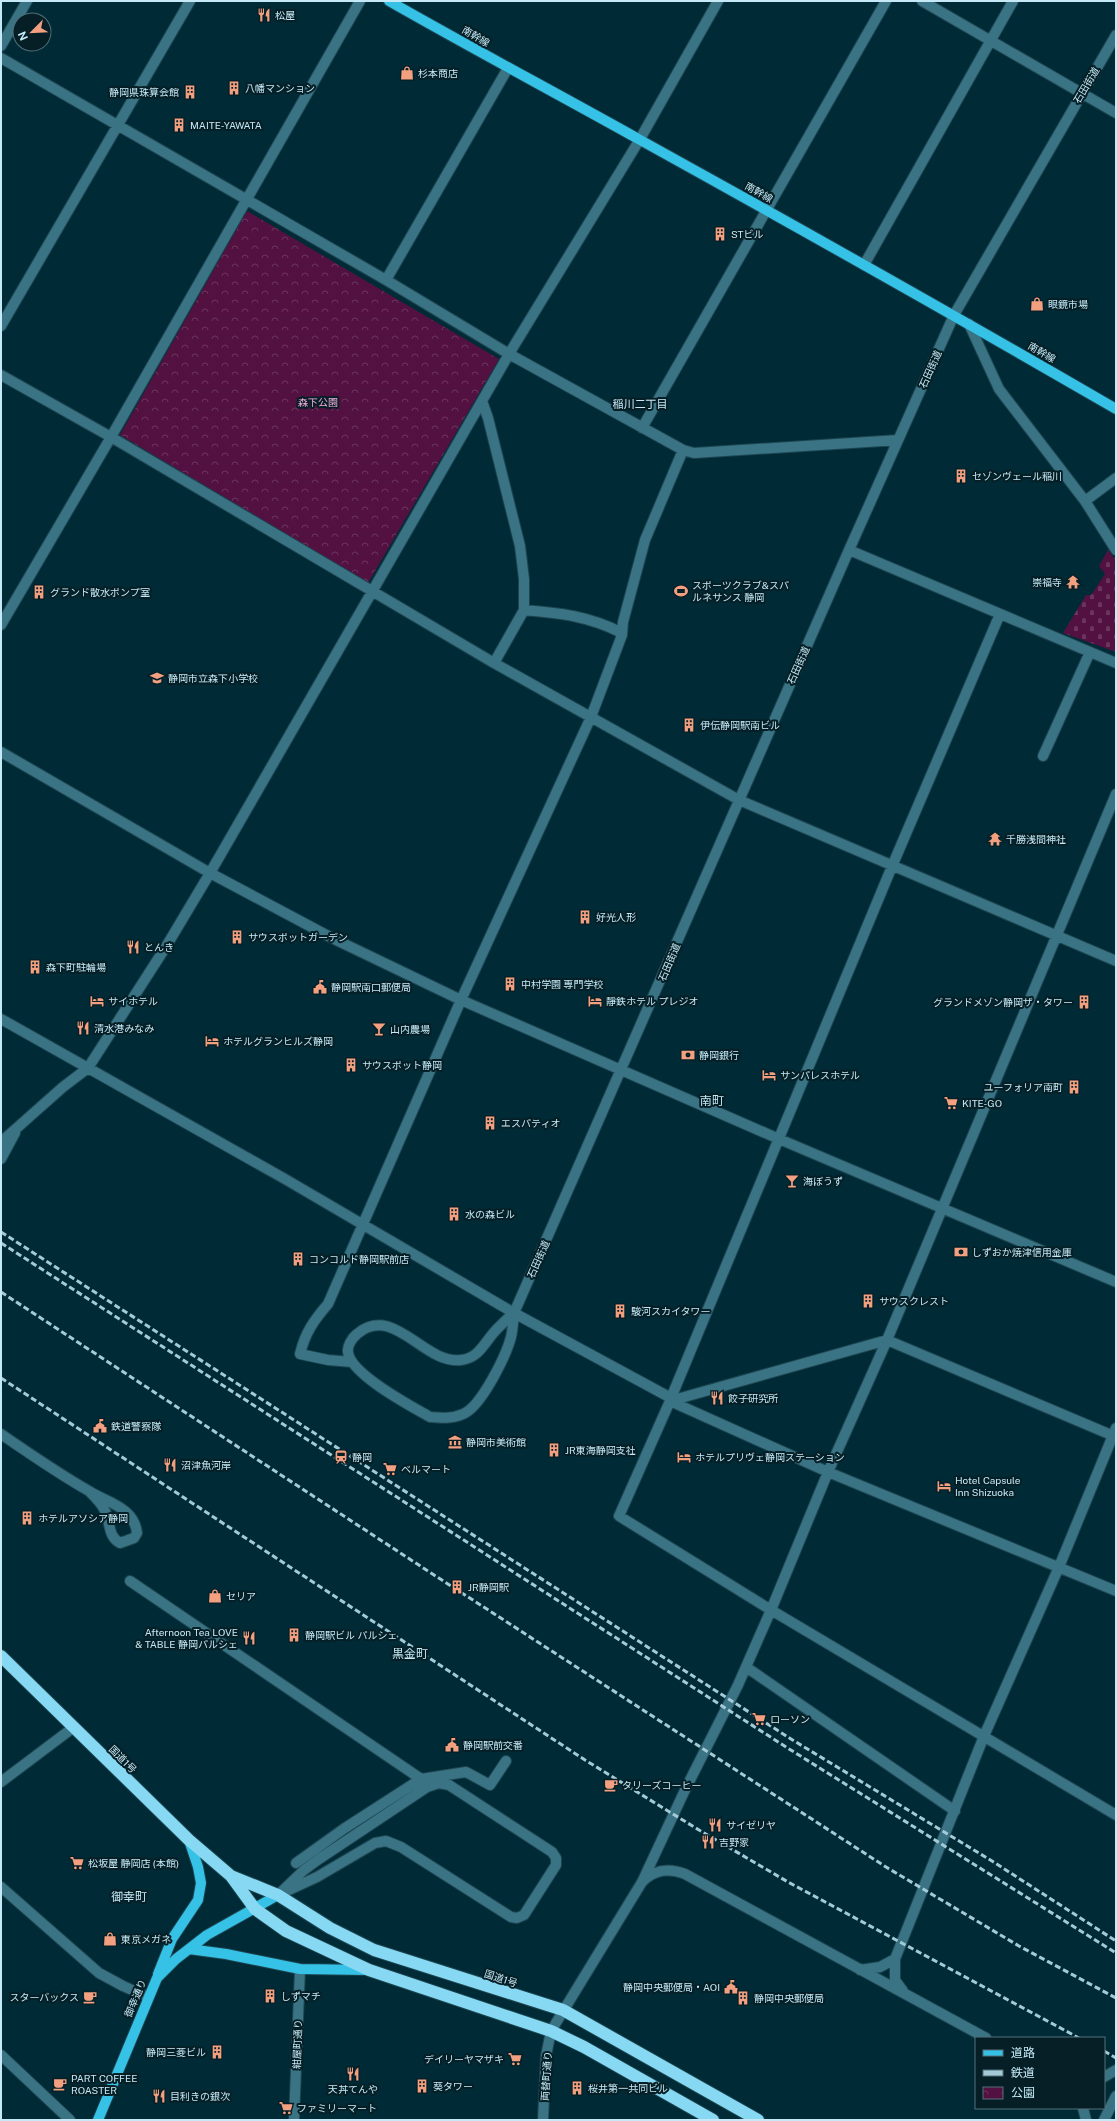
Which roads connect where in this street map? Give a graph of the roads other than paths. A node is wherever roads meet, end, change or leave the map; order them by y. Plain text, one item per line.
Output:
1 (27, 1) edge
2 (190, 1) edge
3 (360, 1) edge
4 (389, 1) edge
5 (718, 1) edge
6 (886, 1) edge
7 (922, 1) edge
8 (1013, 1) edge
9 (1116, 35) edge
10 (990, 40) junction
11 (1, 46) edge
12 (1, 58) edge
13 (508, 68) junction
14 (1081, 94) junction
15 (1116, 113) edge
16 (118, 126) junction
17 (640, 139) junction
18 (246, 200) junction
19 (766, 210) junction
20 (864, 265) junction
21 (386, 280) junction
22 (954, 315) junction
23 (969, 324) junction
24 (1, 326) edge
25 (509, 354) junction
26 (1, 375) edge
27 (482, 401) junction
28 (1116, 409) edge
29 (642, 428) junction
30 (111, 437) junction
31 (898, 440) junction
32 (683, 450) junction
33 (1116, 478) edge
34 (1086, 501) junction
35 (849, 550) junction
36 (1116, 550) edge
37 (374, 592) junction
38 (524, 610) junction
39 (1000, 614) junction
40 (1, 625) edge
41 (622, 633) junction
42 (1090, 652) junction
43 (494, 663) junction
44 (1116, 663) edge
45 (591, 716) junction
46 (1, 752) edge
47 (1043, 756) dead end
48 (1116, 794) edge
49 (739, 800) junction
50 (893, 864) junction
51 (210, 873) junction
52 (1056, 934) junction
53 (1116, 961) edge
54 (461, 1000) junction
55 (1, 1019) edge
56 (88, 1068) junction
57 (622, 1070) junction
58 (17, 1130) junction
59 (779, 1139) junction
60 (1, 1142) edge
61 (1, 1159) edge
62 (941, 1208) junction
63 (362, 1225) junction
64 (1116, 1282) edge
65 (514, 1313) junction
66 (887, 1340) junction
67 (352, 1362) junction
68 (670, 1400) junction
69 (1115, 1433) edge
70 (1, 1434) edge
71 (828, 1472) junction
72 (90, 1492) junction
73 (1059, 1567) junction
74 (130, 1581) dead end
75 (1116, 1591) edge
76 (771, 1610) junction
77 (1, 1656) edge
78 (746, 1667) junction
79 (74, 1727) junction
80 (984, 1736) junction
81 (506, 1762) dead end
82 (422, 1778) junction
83 (1, 1782) edge
84 (955, 1811) junction
85 (1116, 1815) edge
86 (188, 1840) junction
87 (300, 1866) junction
88 (231, 1876) junction
89 (642, 1882) junction
90 (1, 1887) edge
91 (278, 1895) junction
92 (255, 1909) junction
93 (189, 1950) junction
94 (895, 1959) junction
95 (300, 1969) junction
96 (369, 1970) junction
97 (860, 1970) junction
98 (156, 1978) junction
99 (908, 1996) junction
100 (148, 1997) junction
101 (563, 2010) junction
102 (551, 2031) junction
103 (984, 2037) edge
104 (1, 2056) edge
105 (1116, 2070) edge
106 (1105, 2076) edge
107 (1116, 2096) edge
108 (1083, 2109) edge
109 (70, 2120) edge
110 (98, 2120) edge
111 (294, 2120) edge
112 (543, 2120) edge
113 (713, 2120) edge
114 (758, 2120) edge
115 (1086, 2120) edge
116 (1104, 2120) edge

1 - 11 street
2 - 16 street
3 - 18 street
4 - 13 main road, 南幹線
5 - 17 street
6 - 19 street
7 - 10 street
8 - 10 street
9 - 14 street, 石田街道
10 - 14 street
10 - 20 street
12 - 16 street
13 - 17 main road, 南幹線
13 - 21 street
14 - 15 street
14 - 22 street, 石田街道
16 - 18 street
16 - 24 street
17 - 19 main road, 南幹線
17 - 25 street
18 - 21 street
18 - 30 street
19 - 20 main road, 南幹線
19 - 29 street
20 - 22 main road, 南幹線
21 - 25 street
22 - 23 main road, 南幹線
22 - 31 street, 石田街道
23 - 28 main road, 南幹線
23 - 34 street
25 - 27 street
25 - 29 street
26 - 30 street
27 - 37 street
27 - 38 street
29 - 32 street
30 - 37 street
30 - 40 street
31 - 32 street
31 - 35 street, 石田街道
32 - 41 street
33 - 34 street
34 - 36 street
35 - 39 street
35 - 49 street, 石田街道
37 - 43 street
37 - 51 street
38 - 41 street
38 - 43 street
39 - 42 street
39 - 50 street
41 - 45 street
42 - 44 street
42 - 47 street
43 - 45 street
45 - 49 street
45 - 54 street
46 - 51 street
48 - 52 street, 両替町通り
49 - 50 street
49 - 57 street, 石田街道
50 - 52 street
50 - 59 street
51 - 54 street
51 - 56 street
52 - 53 street
52 - 62 street, 両替町通り
54 - 57 street
54 - 63 street
55 - 56 street
56 - 58 street
56 - 63 street
57 - 59 street
57 - 65 street, 石田街道
58 - 60 street
58 - 61 street
59 - 62 street
59 - 68 street
62 - 64 street
62 - 66 street, 両替町通り
63 - 65 street
63 - 67 street
65 - 67 street
65 - 67 street
65 - 68 street
66 - 68 street
66 - 69 street
66 - 71 street, 両替町通り
68 - 71 street
68 - 76 street
69 - 73 street
70 - 72 street
71 - 73 street
71 - 76 street, 両替町通り
72 - 72 street
73 - 75 street
73 - 80 street
74 - 82 street
76 - 78 street, 両替町通り
76 - 80 street
77 - 79 highway, 国道1号
78 - 84 street
78 - 89 street, 両替町通り
79 - 83 street
79 - 86 highway, 国道1号
80 - 84 street
80 - 85 street
81 - 82 street
82 - 87 street
84 - 94 street
86 - 88 highway, 国道1号
86 - 98 main road
87 - 91 street
87 - 91 street
88 - 91 highway, 国道1号
88 - 92 highway, 国道1号
89 - 97 street
89 - 101 street, 両替町通り
90 - 100 street
91 - 92 main road, 御幸通り
91 - 101 highway, 国道1号
92 - 93 main road, 御幸通り
92 - 96 highway, 国道1号
93 - 95 main road
93 - 98 main road, 御幸通り
94 - 97 street
94 - 99 street
95 - 96 main road
95 - 111 street, 紺屋町通り
96 - 102 highway, 国道1号
97 - 99 street
98 - 100 main road, 御幸通り
99 - 103 street
100 - 110 main road, 御幸通り
101 - 102 street, 両替町通り
101 - 114 highway, 国道1号
102 - 112 street, 両替町通り
102 - 113 highway, 国道1号
104 - 109 street
105 - 106 street
107 - 116 street
108 - 115 street

